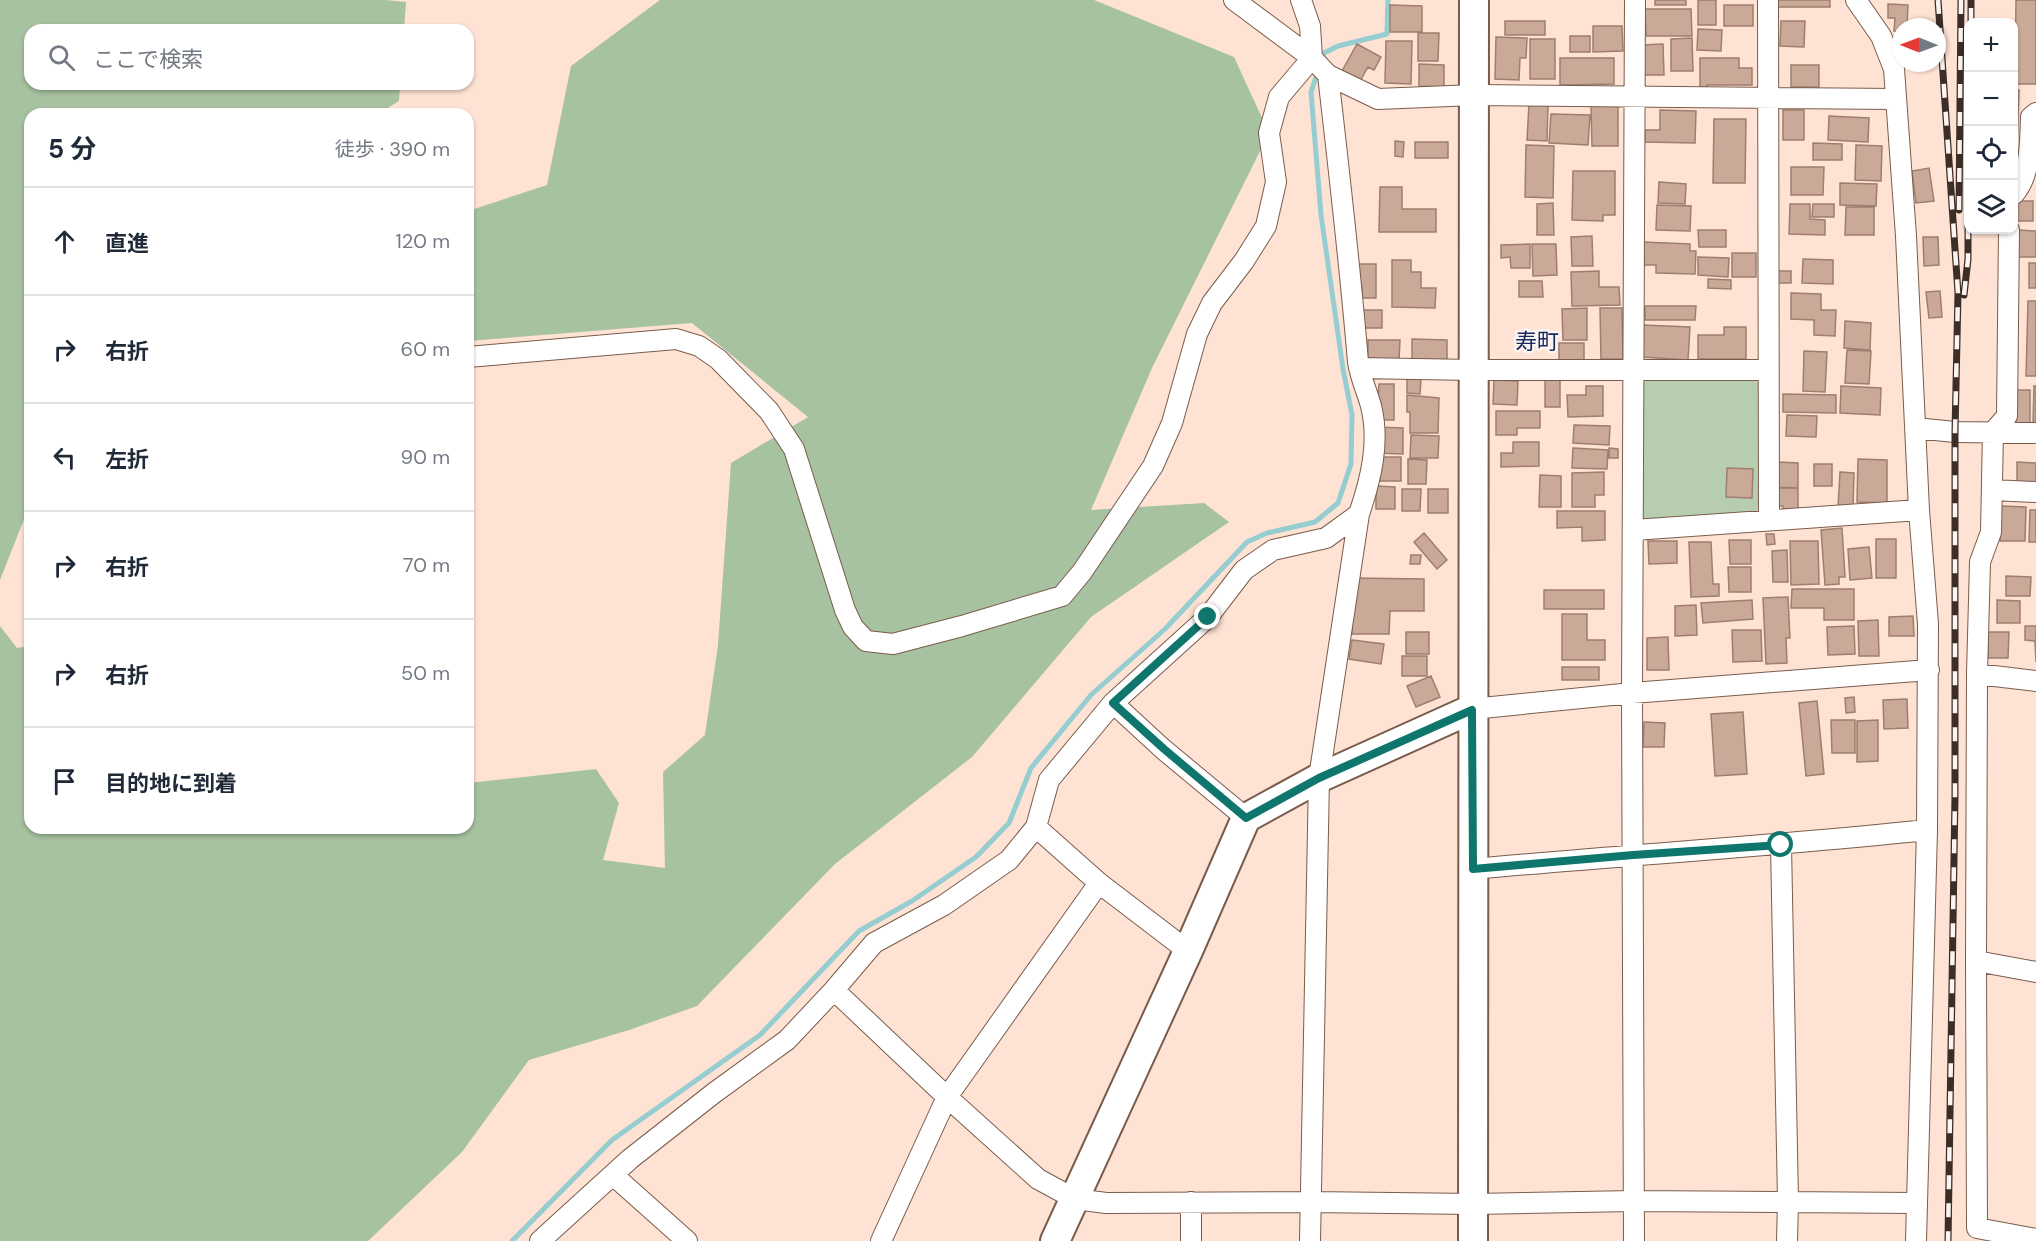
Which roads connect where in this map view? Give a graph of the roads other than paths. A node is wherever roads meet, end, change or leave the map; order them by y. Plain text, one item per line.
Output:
1 (1234, 0) edge
2 (1301, 0) edge
3 (1474, 0) edge
4 (1635, 0) edge
5 (1768, 0) edge
6 (1856, 0) edge
7 (1312, 58) junction
8 (1328, 75) junction
9 (1474, 95) junction
10 (1635, 96) junction
11 (1768, 98) junction
12 (1896, 99) junction
13 (2036, 113) edge
14 (2018, 190) edge
15 (2009, 234) edge
16 (474, 356) edge
17 (1359, 368) junction
18 (1634, 369) junction
19 (1473, 370) junction
20 (1768, 370) junction
21 (1916, 428) junction
22 (1993, 432) junction
23 (2036, 433) edge
24 (1992, 490) junction
25 (2036, 492) edge
26 (1919, 510) junction
27 (1359, 514) junction
28 (1769, 520) junction
29 (1634, 530) junction
30 (1929, 670) junction
31 (1977, 674) junction
32 (2036, 681) edge
33 (1632, 693) junction
34 (1113, 703) junction
35 (1472, 710) junction
36 (1319, 778) junction
37 (1246, 818) junction
38 (1036, 827) junction
39 (1927, 830) junction
40 (1781, 845) junction
41 (1633, 855) junction
42 (1473, 869) junction
43 (1099, 883) junction
44 (1188, 951) junction
45 (1976, 961) junction
46 (2036, 972) edge
47 (834, 990) junction
48 (947, 1097) junction
49 (613, 1175) junction
50 (1074, 1199) junction
51 (1634, 1201) junction
52 (1788, 1201) junction
53 (1191, 1202) junction
54 (1310, 1202) junction
55 (1917, 1203) junction
56 (1474, 1204) junction
57 (1977, 1235) edge
58 (2036, 1239) edge
59 (540, 1241) edge
60 (687, 1241) edge
61 (881, 1241) edge
62 (1055, 1241) edge
63 (1191, 1241) edge
64 (1310, 1241) edge
65 (1473, 1241) edge
66 (1634, 1241) edge
67 (1787, 1241) edge
68 (1916, 1241) edge

1 - 7 street
2 - 7 street
3 - 9 street
4 - 10 street
5 - 11 street
6 - 12 street
7 - 8 street
7 - 16 street
8 - 9 street
8 - 17 street
9 - 10 street
9 - 19 street
10 - 11 street
10 - 18 street
11 - 12 street
11 - 20 street
12 - 21 street
13 - 14 street
15 - 22 street
17 - 19 street
17 - 27 street
18 - 19 street
18 - 20 street
18 - 29 street
19 - 35 street
20 - 28 street
21 - 22 street
21 - 26 street
22 - 23 street
22 - 24 street
24 - 25 street
24 - 31 street
26 - 28 street
26 - 30 street
27 - 34 street
27 - 36 street
28 - 29 street
29 - 33 street
30 - 33 street
30 - 39 street
31 - 32 street
31 - 45 street
33 - 35 street
33 - 41 street
34 - 37 street
34 - 38 street
35 - 36 street
35 - 42 street
36 - 37 street
36 - 54 street
37 - 44 street
38 - 43 street
38 - 47 street
39 - 40 street
39 - 55 street
40 - 41 street
40 - 52 street
41 - 42 street
41 - 51 street
42 - 56 street
43 - 44 street
43 - 48 street
44 - 50 street
45 - 46 street
45 - 57 street
47 - 48 street
47 - 49 street
48 - 50 street
48 - 61 street
49 - 59 street
49 - 60 street
50 - 53 street
50 - 62 street
51 - 52 street
51 - 56 street
51 - 66 street
52 - 55 street
52 - 67 street
53 - 54 street
53 - 63 street
54 - 56 street
54 - 64 street
55 - 68 street
56 - 65 street
57 - 58 street

